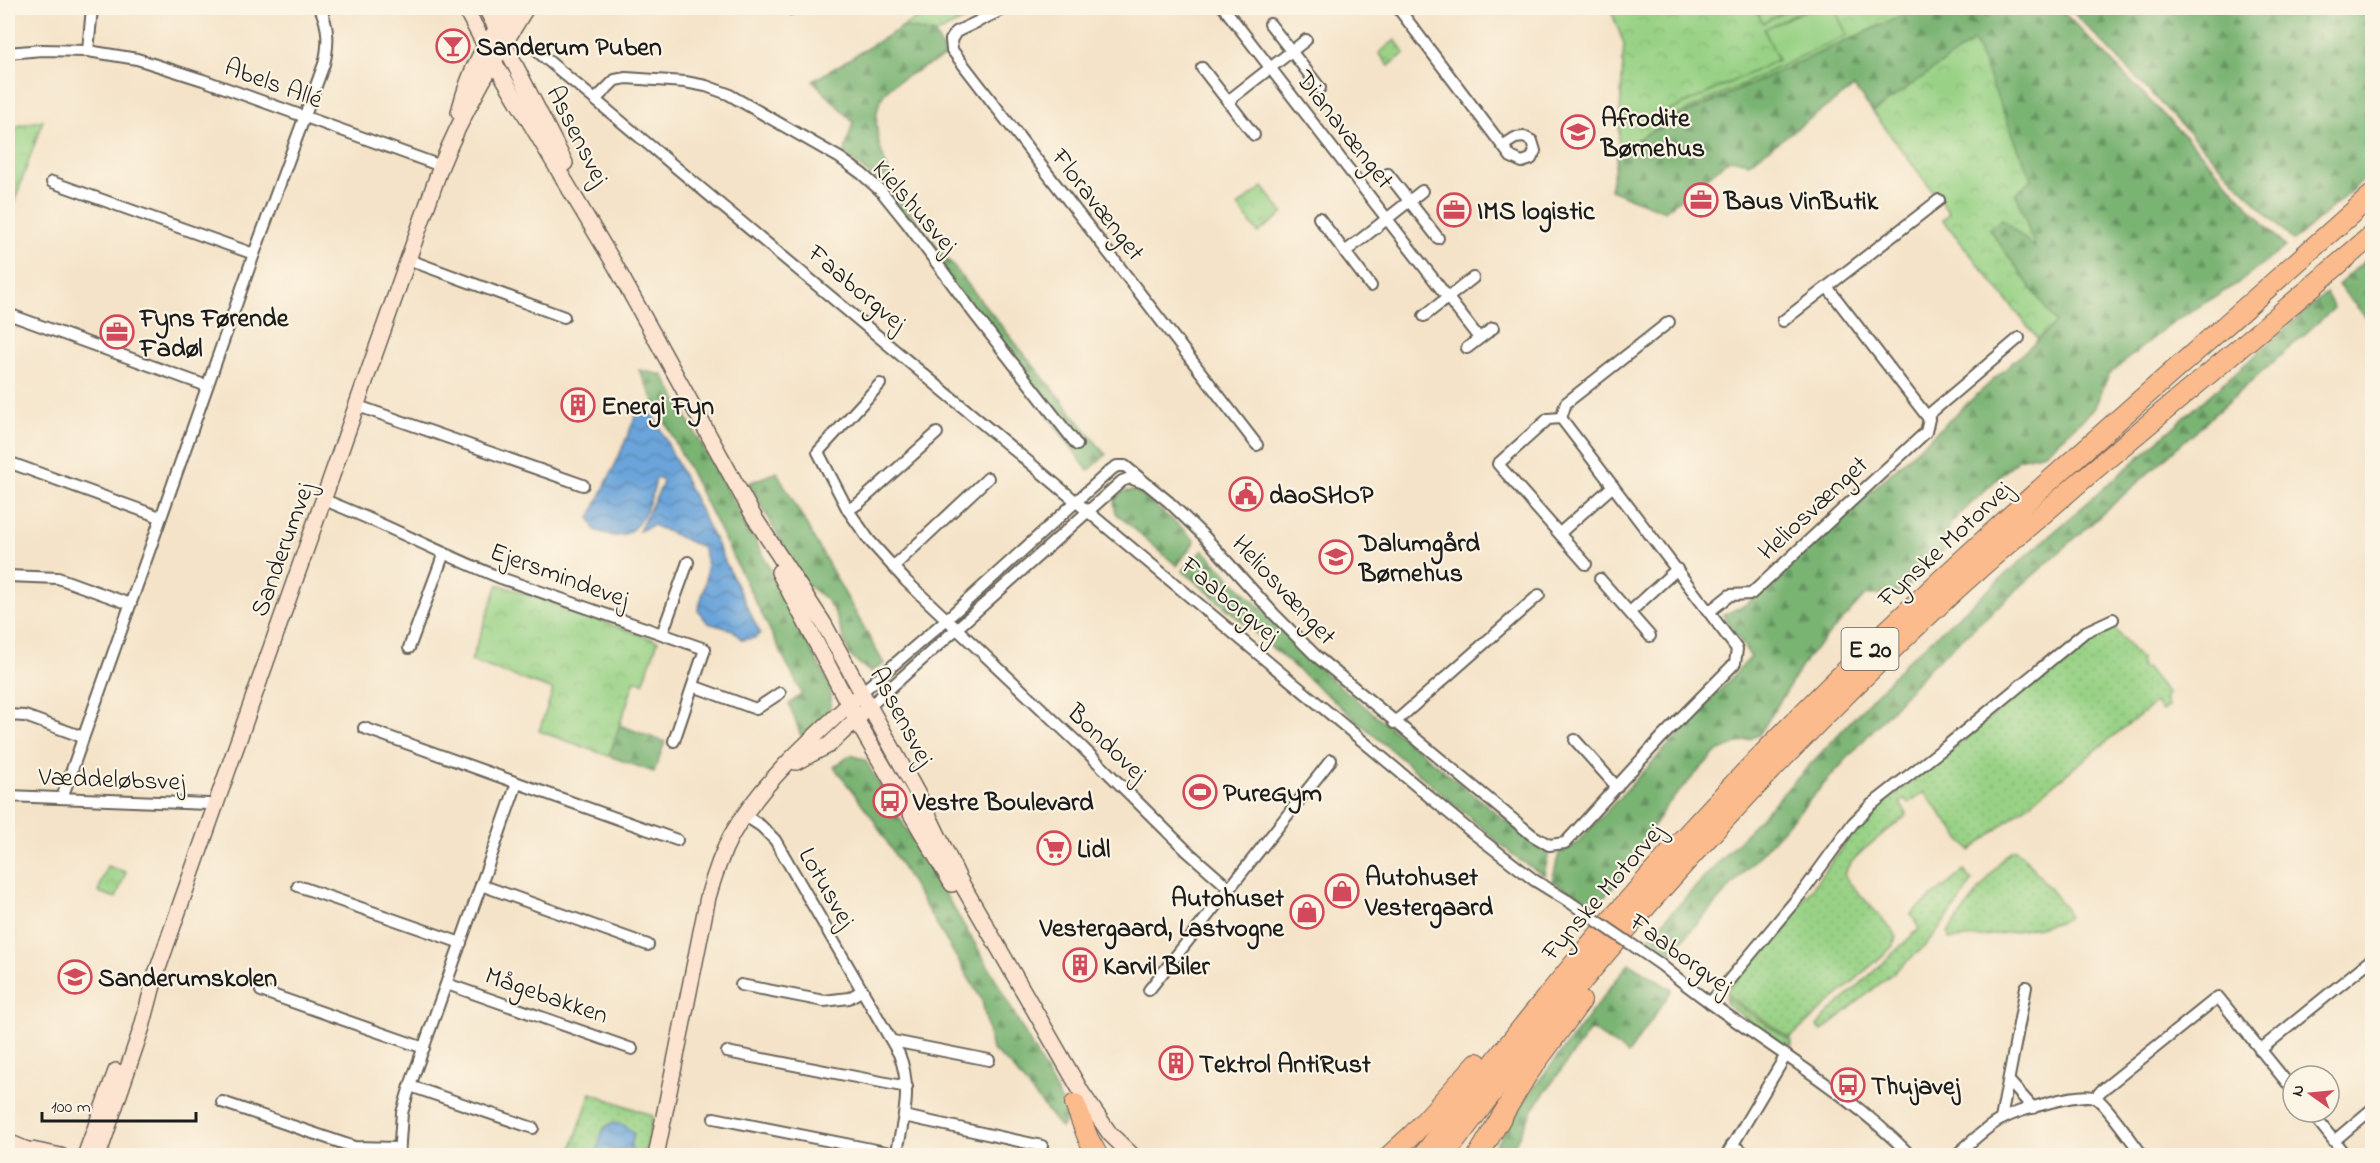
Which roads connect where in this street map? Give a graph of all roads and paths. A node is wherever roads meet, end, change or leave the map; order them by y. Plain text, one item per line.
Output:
1 (92, 8) edge
2 (320, 8) edge
3 (465, 8) edge
4 (486, 8) edge
5 (513, 8) edge
6 (526, 8) edge
7 (1006, 8) edge
8 (1224, 8) edge
9 (1398, 8) edge
10 (1270, 24) dead end
11 (498, 28) junction
12 (1306, 40) dead end
13 (505, 43) junction
14 (484, 44) junction
15 (88, 51) junction
16 (1292, 51) junction
17 (8, 53) edge
18 (539, 53) dead end
19 (494, 62) junction
20 (1202, 68) dead end
21 (1270, 68) junction
22 (1320, 88) dead end
23 (596, 99) junction
24 (1228, 101) junction
25 (304, 116) junction
26 (1254, 135) dead end
27 (451, 141) junction
28 (1504, 145) dead end
29 (441, 166) junction
30 (1388, 174) dead end
31 (52, 182) dead end
32 (1422, 191) dead end
33 (2373, 195) edge
34 (1939, 200) dead end
35 (1409, 201) junction
36 (1319, 218) dead end
37 (1387, 219) junction
38 (2373, 236) edge
39 (1438, 238) dead end
40 (1345, 252) junction
41 (254, 254) junction
42 (409, 260) junction
43 (615, 265) junction
44 (1473, 278) dead end
45 (1371, 286) dead end
46 (1828, 288) junction
47 (1447, 297) junction
48 (8, 314) edge
49 (564, 316) dead end
50 (1424, 316) dead end
51 (1783, 321) dead end
52 (1669, 322) dead end
53 (1493, 328) dead end
54 (1479, 338) junction
55 (2019, 338) dead end
56 (1467, 348) dead end
57 (880, 384) dead end
58 (207, 386) junction
59 (358, 406) junction
60 (1927, 416) junction
61 (1562, 418) junction
62 (937, 433) dead end
63 (1077, 445) dead end
64 (1257, 445) dead end
65 (8, 462) edge
66 (988, 478) dead end
67 (1147, 484) junction
68 (583, 485) dead end
69 (1613, 486) junction
70 (324, 500) junction
71 (1075, 500) junction
72 (848, 510) junction
73 (1087, 511) junction
74 (160, 517) junction
75 (754, 518) junction
76 (1560, 533) junction
77 (444, 553) junction
78 (688, 562) dead end
79 (1586, 564) dead end
80 (893, 567) junction
81 (1677, 568) junction
82 (8, 576) edge
83 (1600, 579) dead end
84 (1539, 595) dead end
85 (130, 604) junction
86 (1710, 611) junction
87 (1630, 612) junction
88 (947, 619) junction
89 (2113, 619) dead end
90 (956, 628) junction
91 (662, 634) junction
92 (1650, 636) dead end
93 (409, 648) dead end
94 (693, 686) junction
95 (780, 693) dead end
96 (856, 698) junction
97 (863, 713) junction
98 (8, 716) edge
99 (1394, 723) junction
100 (364, 728) dead end
101 (83, 737) junction
102 (1575, 740) dead end
103 (674, 741) dead end
104 (1331, 760) dead end
105 (783, 770) junction
106 (517, 783) junction
107 (1617, 787) junction
108 (1749, 793) junction
109 (8, 796) edge
110 (62, 798) junction
111 (215, 807) junction
112 (744, 815) junction
113 (677, 840) dead end
114 (482, 885) junction
115 (298, 886) dead end
116 (1229, 888) junction
117 (461, 943) junction
118 (1591, 944) junction
119 (648, 945) dead end
120 (2373, 959) edge
121 (156, 974) junction
122 (447, 984) junction
123 (741, 985) dead end
124 (2026, 987) dead end
125 (863, 990) junction
126 (1149, 990) dead end
127 (261, 991) dead end
128 (1710, 1003) junction
129 (892, 1041) junction
130 (424, 1048) junction
131 (632, 1049) dead end
132 (2260, 1050) junction
133 (728, 1052) dead end
134 (1786, 1055) junction
135 (989, 1060) dead end
136 (2281, 1075) edge
137 (2009, 1081) junction
138 (411, 1086) junction
139 (907, 1087) junction
140 (2095, 1098) junction
141 (222, 1102) dead end
142 (1075, 1104) junction
143 (2033, 1108) junction
144 (2373, 1109) edge
145 (904, 1116) junction
146 (714, 1118) dead end
147 (2001, 1119) junction
148 (2321, 1124) edge
149 (533, 1128) dead end
150 (2334, 1141) junction
151 (8, 1142) edge
152 (1732, 1145) junction
153 (1042, 1146) dead end
154 (398, 1152) edge
155 (35, 1153) edge
156 (61, 1155) edge
157 (85, 1155) edge
158 (98, 1155) edge
159 (656, 1155) edge
160 (896, 1155) edge
161 (1098, 1155) edge
162 (1107, 1155) edge
163 (1133, 1155) edge
164 (1389, 1155) edge
165 (1423, 1155) edge
166 (1443, 1155) edge
167 (1478, 1155) edge
168 (1726, 1155) edge
169 (1749, 1155) edge
170 (1911, 1155) edge
171 (1955, 1155) edge
172 (2143, 1155) edge
173 (2346, 1155) edge

1 - 15 street
2 - 25 street
3 - 14 main road
4 - 11 main road
5 - 11 main road, Sanderumvej
6 - 13 main road, Sanderumvej
7 - 64 street, Floravænget
8 - 21 street, Dianavænget
9 - 28 street
10 - 16 street, Dianavænget
11 - 13 main road, Assensvej
11 - 14 main road, Sanderumvej
12 - 16 street, Dianavænget
13 - 19 main road, Sanderumvej
13 - 43 main road, Assensvej
14 - 19 main road, Assensvej
14 - 27 main road, Sanderumvej
15 - 17 street, Abels Allé
15 - 25 street, Abels Allé
16 - 21 street, Dianavænget
16 - 22 street, Dianavænget
18 - 23 street, Faaborgvej
19 - 27 main road, Sanderumvej
19 - 43 main road, Assensvej
20 - 24 street
21 - 24 street, Dianavænget
21 - 37 street, Dianavænget
23 - 63 street, Kielshusvej
23 - 71 street, Faaborgvej
24 - 26 street
25 - 29 street, Abels Allé
25 - 41 street
27 - 29 main road, Sanderumvej
29 - 42 main road, Sanderumvej
30 - 35 street, Dianavænget
31 - 41 street
32 - 35 street, Dianavænget
33 - 118 highway, Fynske Motorvej / E 20
34 - 46 street
35 - 37 street, Dianavænget
35 - 39 street, Dianavænget
36 - 40 street
37 - 40 street, Dianavænget
37 - 47 street, Dianavænget
38 - 108 highway, Fynske Motorvej / E 20
40 - 45 street
41 - 58 street
42 - 49 street
42 - 59 main road, Sanderumvej
43 - 75 main road, Assensvej
44 - 47 street
46 - 51 street
46 - 60 street
47 - 50 street
47 - 54 street, Dianavænget
48 - 58 street
52 - 61 street
53 - 54 street
54 - 56 street
55 - 60 street, Heliosvænget
57 - 72 street
58 - 74 street
59 - 68 street
59 - 70 main road, Sanderumvej
60 - 86 street, Heliosvænget
61 - 69 street, Heliosvænget
61 - 76 street
62 - 72 street
65 - 74 street
66 - 80 street
67 - 71 street, Heliosvænget
67 - 73 street
67 - 99 street, Heliosvænget
69 - 76 street
69 - 81 street, Heliosvænget
70 - 77 street, Ejersmindevej
70 - 111 main road, Sanderumvej
71 - 73 street, Faaborgvej
71 - 88 street
72 - 80 street
73 - 90 street
73 - 128 street, Faaborgvej, bridge
74 - 85 street
75 - 96 main road, Assensvej
75 - 96 main road, Assensvej
76 - 79 street
77 - 91 street, Ejersmindevej
77 - 93 street
78 - 91 street
80 - 88 street
81 - 86 street, Heliosvænget
81 - 87 street
82 - 85 street
83 - 87 street
84 - 99 street
85 - 101 street
86 - 107 street, Heliosvænget
87 - 92 street
88 - 90 street
88 - 96 street
89 - 128 street
90 - 97 street
90 - 116 street, Bondovej
91 - 94 street, Ejersmindevej
94 - 95 street
94 - 103 street, Ejersmindevej
96 - 97 main road, Assensvej
96 - 105 main road
97 - 105 main road
97 - 142 main road, Assensvej
97 - 163 main road, Assensvej
98 - 101 street
99 - 107 street, Heliosvænget
100 - 106 street
101 - 110 street
102 - 107 street
104 - 116 street
105 - 112 main road
106 - 113 street
106 - 114 street, Mågebakken
108 - 166 highway, Fynske Motorvej / E 20
108 - 167 highway
109 - 110 street, Væddeløbsvej
110 - 111 street, Væddeløbsvej
111 - 121 main road, Sanderumvej
112 - 125 street, Lotusvej
112 - 159 main road
114 - 117 street, Mågebakken
114 - 119 street
115 - 117 street, Mågebakken
116 - 126 street
117 - 122 street, Mågebakken
118 - 164 highway
118 - 165 highway, Fynske Motorvej / E 20
120 - 132 street
121 - 157 main road, Sanderumvej
121 - 158 main road, Sanderumvej
122 - 130 street, Mågebakken
122 - 131 street, Mågebakken
123 - 125 street
124 - 137 street
125 - 129 street, Lotusvej
127 - 130 street
128 - 134 street, Faaborgvej
129 - 135 street
129 - 139 street, Lotusvej
130 - 138 street, Mågebakken
132 - 136 street
132 - 140 street
133 - 139 street
134 - 152 street
134 - 170 street, Faaborgvej
137 - 143 street
137 - 147 street
138 - 149 street
138 - 154 street, Mågebakken
139 - 145 street, Lotusvej
140 - 143 street
140 - 172 street
141 - 154 street, Mågebakken
142 - 161 highway
142 - 162 main road, Assensvej
143 - 147 street
144 - 150 street
145 - 153 street
145 - 160 street, Lotusvej
146 - 160 street, Lotusvej
147 - 171 street
148 - 150 street
150 - 173 street
151 - 155 main road
152 - 168 street
152 - 169 street
155 - 156 main road

